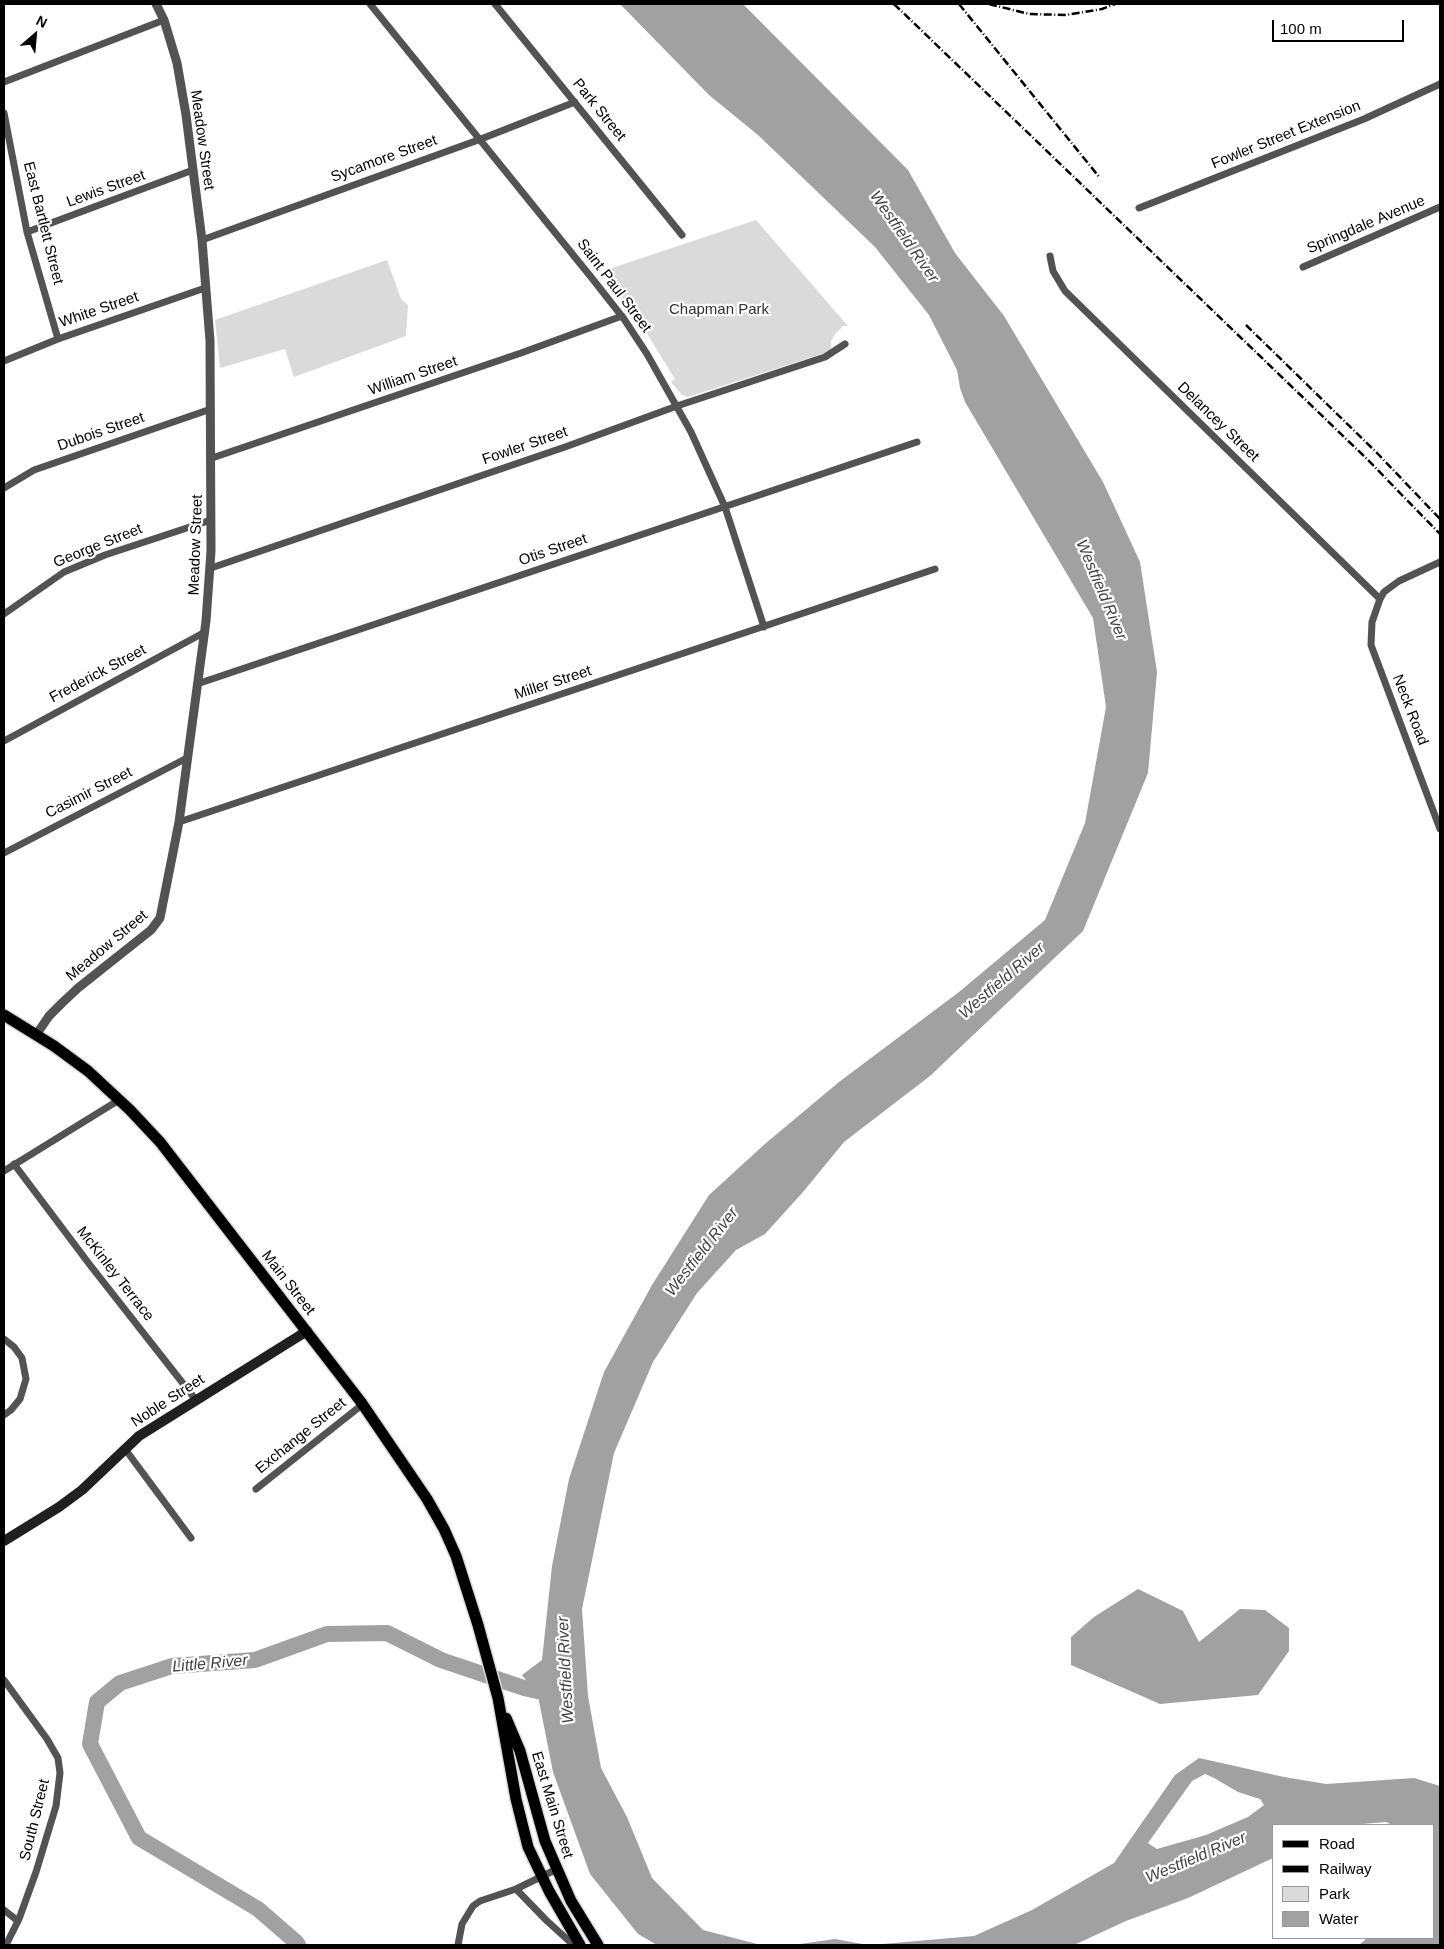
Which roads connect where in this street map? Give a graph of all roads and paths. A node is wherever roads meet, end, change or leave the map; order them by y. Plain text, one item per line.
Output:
1 (156, 4) edge
2 (370, 4) edge
3 (495, 4) edge
4 (164, 20) junction
5 (4, 82) edge
6 (1440, 84) edge
7 (574, 102) junction
8 (4, 113) edge
9 (481, 139) junction
10 (193, 170) junction
11 (1440, 207) edge
12 (1139, 208) dead end
13 (28, 232) junction
14 (682, 235) dead end
15 (202, 240) junction
16 (1050, 256) dead end
17 (1303, 267) dead end
18 (205, 288) junction
19 (622, 316) junction
20 (58, 339) junction
21 (845, 344) dead end
22 (4, 361) edge
23 (678, 406) junction
24 (211, 409) junction
25 (917, 442) dead end
26 (212, 458) junction
27 (4, 488) edge
28 (725, 507) junction
29 (211, 520) junction
30 (1440, 562) edge
31 (211, 568) junction
32 (935, 570) dead end
33 (1380, 599) junction
34 (4, 614) edge
35 (764, 627) junction
36 (204, 632) junction
37 (198, 684) junction
38 (4, 741) edge
39 (188, 758) junction
40 (179, 822) junction
41 (1440, 829) edge
42 (4, 853) edge
43 (4, 1015) edge
44 (36, 1035) junction
45 (119, 1100) junction
46 (14, 1164) junction
47 (4, 1171) edge
48 (307, 1331) junction
49 (4, 1339) edge
50 (196, 1400) junction
51 (363, 1404) junction
52 (4, 1415) edge
53 (125, 1449) junction
54 (256, 1489) dead end
55 (191, 1538) dead end
56 (4, 1541) edge
57 (478, 1625) joint
58 (4, 1680) edge
59 (498, 1698) junction
60 (557, 1869) junction
61 (543, 1877) junction
62 (516, 1889) junction
63 (4, 1910) edge
64 (18, 1922) junction
65 (6, 1945) edge
66 (458, 1945) edge
67 (579, 1945) edge
68 (598, 1945) edge

1 - 4 street, Meadow Street
2 - 9 street, Saint Paul Street
3 - 7 street, Park Street
4 - 5 street
4 - 10 street, Meadow Street
6 - 12 street, Fowler Street Extension
7 - 9 street, Sycamore Street
7 - 14 street, Park Street
8 - 13 street, East Bartlett Street
9 - 15 street, Sycamore Street
9 - 19 street, Saint Paul Street
10 - 13 street, Lewis Street
10 - 15 street, Meadow Street
11 - 17 street, Springdale Avenue
13 - 20 street, East Bartlett Street
15 - 18 street, Meadow Street
16 - 33 street, Delancey Street
18 - 20 street, White Street
18 - 24 street, Meadow Street
19 - 23 street, Saint Paul Street
19 - 26 street, William Street
20 - 22 street, White Street
21 - 23 street, Fowler Street
23 - 28 street, Saint Paul Street
23 - 31 street, Fowler Street
24 - 26 street, Meadow Street
24 - 27 street, Dubois Street
25 - 28 street, Otis Street
26 - 29 street, Meadow Street
28 - 35 street, Saint Paul Street
28 - 37 street, Otis Street
29 - 31 street, Meadow Street
29 - 34 street, George Street
30 - 33 street
31 - 36 street, Meadow Street
32 - 35 street, Miller Street
33 - 41 street, Neck Road
35 - 40 street, Miller Street
36 - 37 street, Meadow Street
36 - 38 street, Frederick Street
37 - 39 street, Meadow Street
39 - 40 street, Meadow Street
39 - 42 street, Casimir Street
40 - 44 street, Meadow Street
43 - 44 main road, Main Street
44 - 45 main road, Main Street
45 - 46 street
45 - 48 main road, Main Street
46 - 47 street
46 - 50 street, McKinley Terrace
48 - 50 main road, Noble Street
48 - 51 main road, Main Street
49 - 52 street
50 - 53 main road, Noble Street
51 - 54 street, Exchange Street
51 - 57 main road, Main Street
53 - 55 street
53 - 56 main road, Noble Street
57 - 59 main road, East Main Street
58 - 64 street, South Street
59 - 60 main road, East Main Street
59 - 61 main road, East Main Street
60 - 61 street
60 - 68 main road, East Main Street
61 - 62 street
61 - 67 main road, East Main Street
62 - 66 street
62 - 67 street
63 - 64 street
64 - 65 street, South Street

